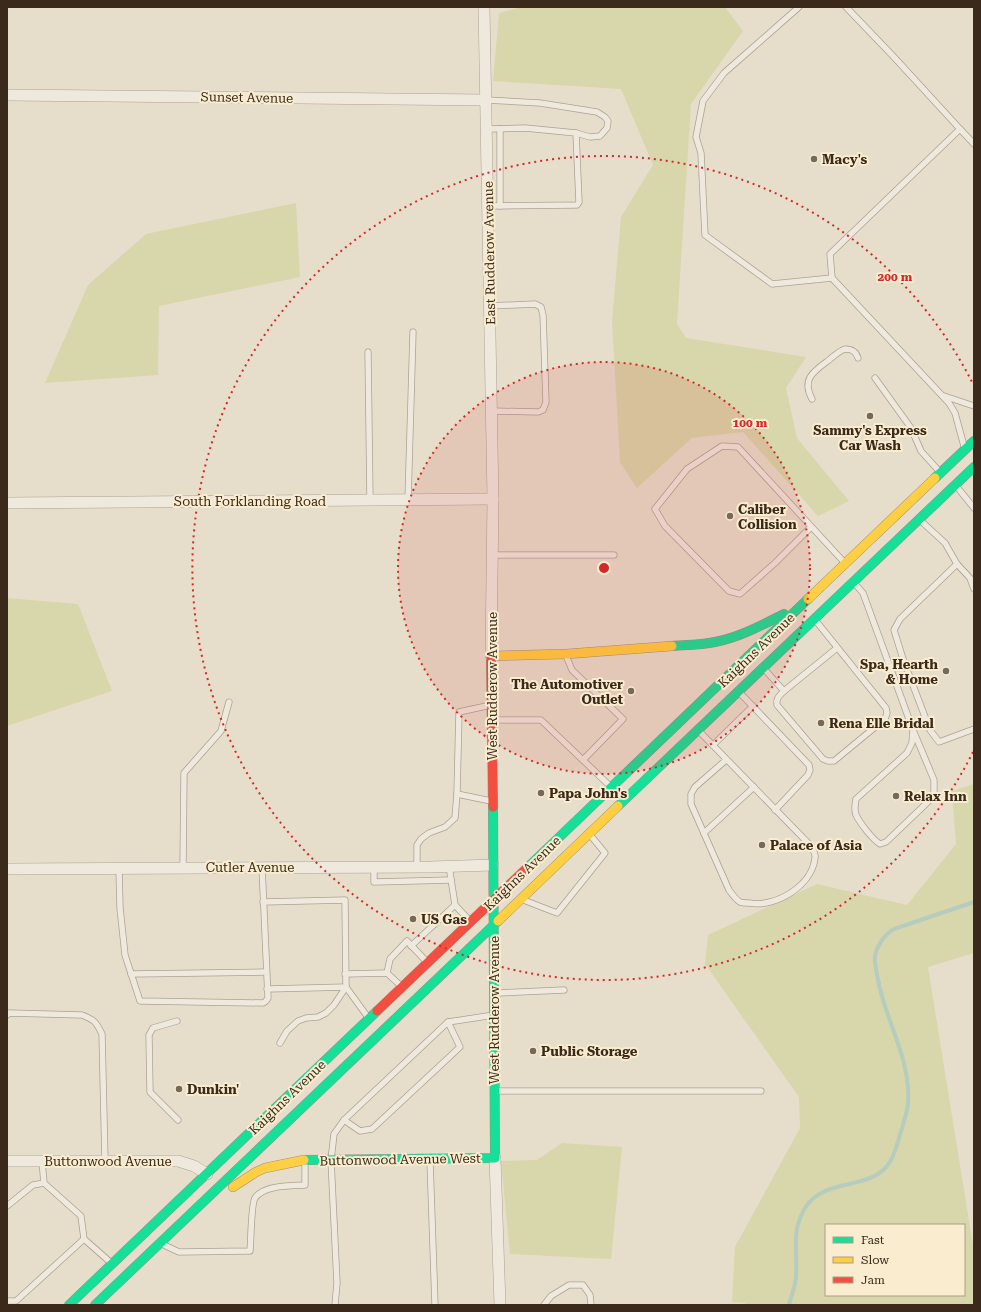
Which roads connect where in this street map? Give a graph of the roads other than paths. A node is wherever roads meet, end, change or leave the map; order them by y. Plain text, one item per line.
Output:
1 (484, 7) edge
2 (799, 7) edge
3 (846, 7) edge
4 (7, 95) edge
5 (486, 100) junction
6 (500, 128) junction
7 (487, 129) junction
8 (960, 129) junction
9 (576, 133) junction
10 (974, 144) edge
11 (488, 206) junction
12 (500, 206) junction
13 (832, 278) junction
14 (490, 306) junction
15 (413, 332) dead end
16 (368, 352) dead end
17 (858, 358) dead end
18 (874, 378) dead end
19 (944, 396) junction
20 (812, 399) dead end
21 (974, 406) edge
22 (492, 412) junction
23 (974, 441) edge
24 (965, 450) junction
25 (974, 467) edge
26 (940, 474) junction
27 (955, 485) junction
28 (493, 499) junction
29 (370, 500) junction
30 (408, 500) junction
31 (7, 504) edge
32 (974, 508) edge
33 (919, 520) junction
34 (811, 527) junction
35 (492, 555) junction
36 (614, 555) dead end
37 (846, 564) junction
38 (957, 564) junction
39 (854, 582) junction
40 (974, 589) edge
41 (804, 604) junction
42 (814, 619) junction
43 (837, 648) junction
44 (566, 654) junction
45 (491, 656) junction
46 (763, 668) junction
47 (784, 691) junction
48 (738, 692) junction
49 (228, 702) dead end
50 (491, 705) junction
51 (753, 706) junction
52 (492, 720) junction
53 (974, 729) edge
54 (698, 730) junction
55 (913, 730) junction
56 (713, 745) junction
57 (583, 760) junction
58 (726, 760) junction
59 (754, 787) junction
60 (612, 788) junction
61 (457, 794) junction
62 (493, 802) junction
63 (775, 810) junction
64 (704, 833) junction
65 (589, 834) junction
66 (493, 865) junction
67 (450, 866) junction
68 (262, 867) junction
69 (374, 867) junction
70 (417, 867) junction
71 (120, 868) junction
72 (183, 868) junction
73 (7, 869) edge
74 (451, 880) junction
75 (522, 899) junction
76 (494, 900) junction
77 (263, 902) junction
78 (455, 905) junction
79 (471, 922) junction
80 (494, 926) junction
81 (412, 946) junction
82 (428, 963) junction
83 (266, 972) junction
84 (387, 973) junction
85 (131, 974) junction
86 (345, 974) junction
87 (346, 987) junction
88 (402, 988) junction
89 (267, 989) junction
90 (564, 990) dead end
91 (494, 993) junction
92 (7, 1014) edge
93 (494, 1015) junction
94 (369, 1019) junction
95 (177, 1021) dead end
96 (448, 1022) junction
97 (280, 1042) dead end
98 (495, 1091) junction
99 (761, 1091) dead end
100 (178, 1120) dead end
101 (344, 1120) junction
102 (495, 1158) junction
103 (430, 1159) junction
104 (304, 1160) junction
105 (331, 1160) junction
106 (7, 1161) edge
107 (42, 1161) junction
108 (105, 1161) junction
109 (207, 1174) junction
110 (44, 1184) junction
111 (7, 1206) edge
112 (182, 1222) junction
113 (84, 1239) junction
114 (160, 1244) junction
115 (112, 1264) junction
116 (7, 1301) edge
117 (69, 1305) edge
118 (95, 1305) edge
119 (335, 1305) edge
120 (434, 1305) edge
121 (500, 1305) edge
122 (544, 1305) edge
123 (591, 1305) edge

1 - 5 street, East Rudderow Avenue
2 - 13 lane
3 - 8 lane
4 - 5 street, Sunset Avenue
5 - 7 street, East Rudderow Avenue
5 - 9 lane
6 - 7 lane
6 - 9 lane
6 - 12 lane
7 - 11 street, East Rudderow Avenue
8 - 10 lane
8 - 13 lane
9 - 12 lane
11 - 12 lane
11 - 14 street, East Rudderow Avenue
13 - 19 lane
14 - 22 street, East Rudderow Avenue
14 - 22 lane
15 - 30 lane
16 - 29 lane
17 - 20 lane
18 - 26 lane
19 - 21 lane
19 - 24 lane
22 - 28 street, East Rudderow Avenue
23 - 24 main road, Kaighns Avenue
24 - 26 main road, Kaighns Avenue
25 - 27 main road, Kaighns Avenue
26 - 37 main road, Kaighns Avenue
27 - 32 lane
27 - 33 main road, Kaighns Avenue
28 - 30 street, South Forklanding Road
28 - 35 street, West Rudderow Avenue
29 - 30 street, South Forklanding Road
29 - 31 street, South Forklanding Road
33 - 38 lane
33 - 39 main road, Kaighns Avenue
34 - 34 lane
34 - 37 lane
35 - 36 lane
35 - 45 street, West Rudderow Avenue
37 - 41 main road, Kaighns Avenue
38 - 40 lane
38 - 53 lane
39 - 42 main road, Kaighns Avenue
39 - 55 lane
41 - 44 main road
41 - 60 main road, Kaighns Avenue
42 - 43 lane
42 - 46 main road, Kaighns Avenue
43 - 47 lane
43 - 47 lane
44 - 45 main road
44 - 57 lane
45 - 50 main road, West Rudderow Avenue
46 - 47 lane
46 - 48 main road, Kaighns Avenue
48 - 51 lane
48 - 54 main road, Kaighns Avenue
49 - 72 lane
50 - 52 main road, West Rudderow Avenue
50 - 61 lane
51 - 56 lane
51 - 63 lane
52 - 57 lane
52 - 62 main road, West Rudderow Avenue
54 - 56 lane
54 - 65 main road, Kaighns Avenue
55 - 55 lane
56 - 58 lane
57 - 60 lane
58 - 59 lane
58 - 64 lane
59 - 63 lane
59 - 64 lane
60 - 76 main road, Kaighns Avenue
61 - 62 lane
61 - 70 lane
62 - 66 main road, West Rudderow Avenue
63 - 64 lane
65 - 75 main road, Kaighns Avenue
65 - 75 lane
66 - 67 street, Cutler Avenue
66 - 76 main road, West Rudderow Avenue
67 - 70 street, Cutler Avenue
67 - 74 lane
68 - 69 street, Cutler Avenue
68 - 72 street, Cutler Avenue
68 - 77 lane
69 - 70 street, Cutler Avenue
69 - 74 lane
71 - 72 street, Cutler Avenue
71 - 73 street, Cutler Avenue
71 - 85 lane
74 - 78 lane
75 - 80 main road, Kaighns Avenue
76 - 79 main road, Kaighns Avenue
76 - 80 main road, West Rudderow Avenue
77 - 83 lane
77 - 86 lane
78 - 79 lane
78 - 81 lane
79 - 82 main road, Kaighns Avenue
80 - 91 main road, West Rudderow Avenue
80 - 112 main road, Kaighns Avenue
81 - 82 lane
81 - 84 lane
82 - 88 main road, Kaighns Avenue
83 - 85 lane
83 - 89 lane
84 - 86 lane
84 - 88 lane
85 - 89 lane
86 - 87 lane
87 - 89 lane
87 - 94 lane
87 - 97 lane
88 - 94 main road, Kaighns Avenue
90 - 91 lane
91 - 93 main road, West Rudderow Avenue
92 - 108 lane
93 - 96 lane
93 - 98 main road, West Rudderow Avenue
94 - 109 main road, Kaighns Avenue
95 - 100 lane
96 - 101 lane
96 - 101 lane
98 - 99 lane
98 - 102 main road, West Rudderow Avenue
101 - 105 lane
102 - 103 main road, Buttonwood Avenue West
102 - 121 street, West Rudderow Avenue
103 - 105 main road, Buttonwood Avenue West
103 - 120 lane
104 - 105 main road, Buttonwood Avenue West
104 - 112 main road, Buttonwood Avenue West
104 - 114 lane
105 - 119 lane
106 - 107 street, Buttonwood Avenue
107 - 108 street, Buttonwood Avenue
107 - 110 lane
108 - 109 street, Buttonwood Avenue
109 - 115 main road, Kaighns Avenue
110 - 111 lane
110 - 113 lane
112 - 114 main road, Kaighns Avenue
113 - 115 lane
113 - 116 lane
114 - 118 main road, Kaighns Avenue
115 - 117 main road, Kaighns Avenue
122 - 123 lane

